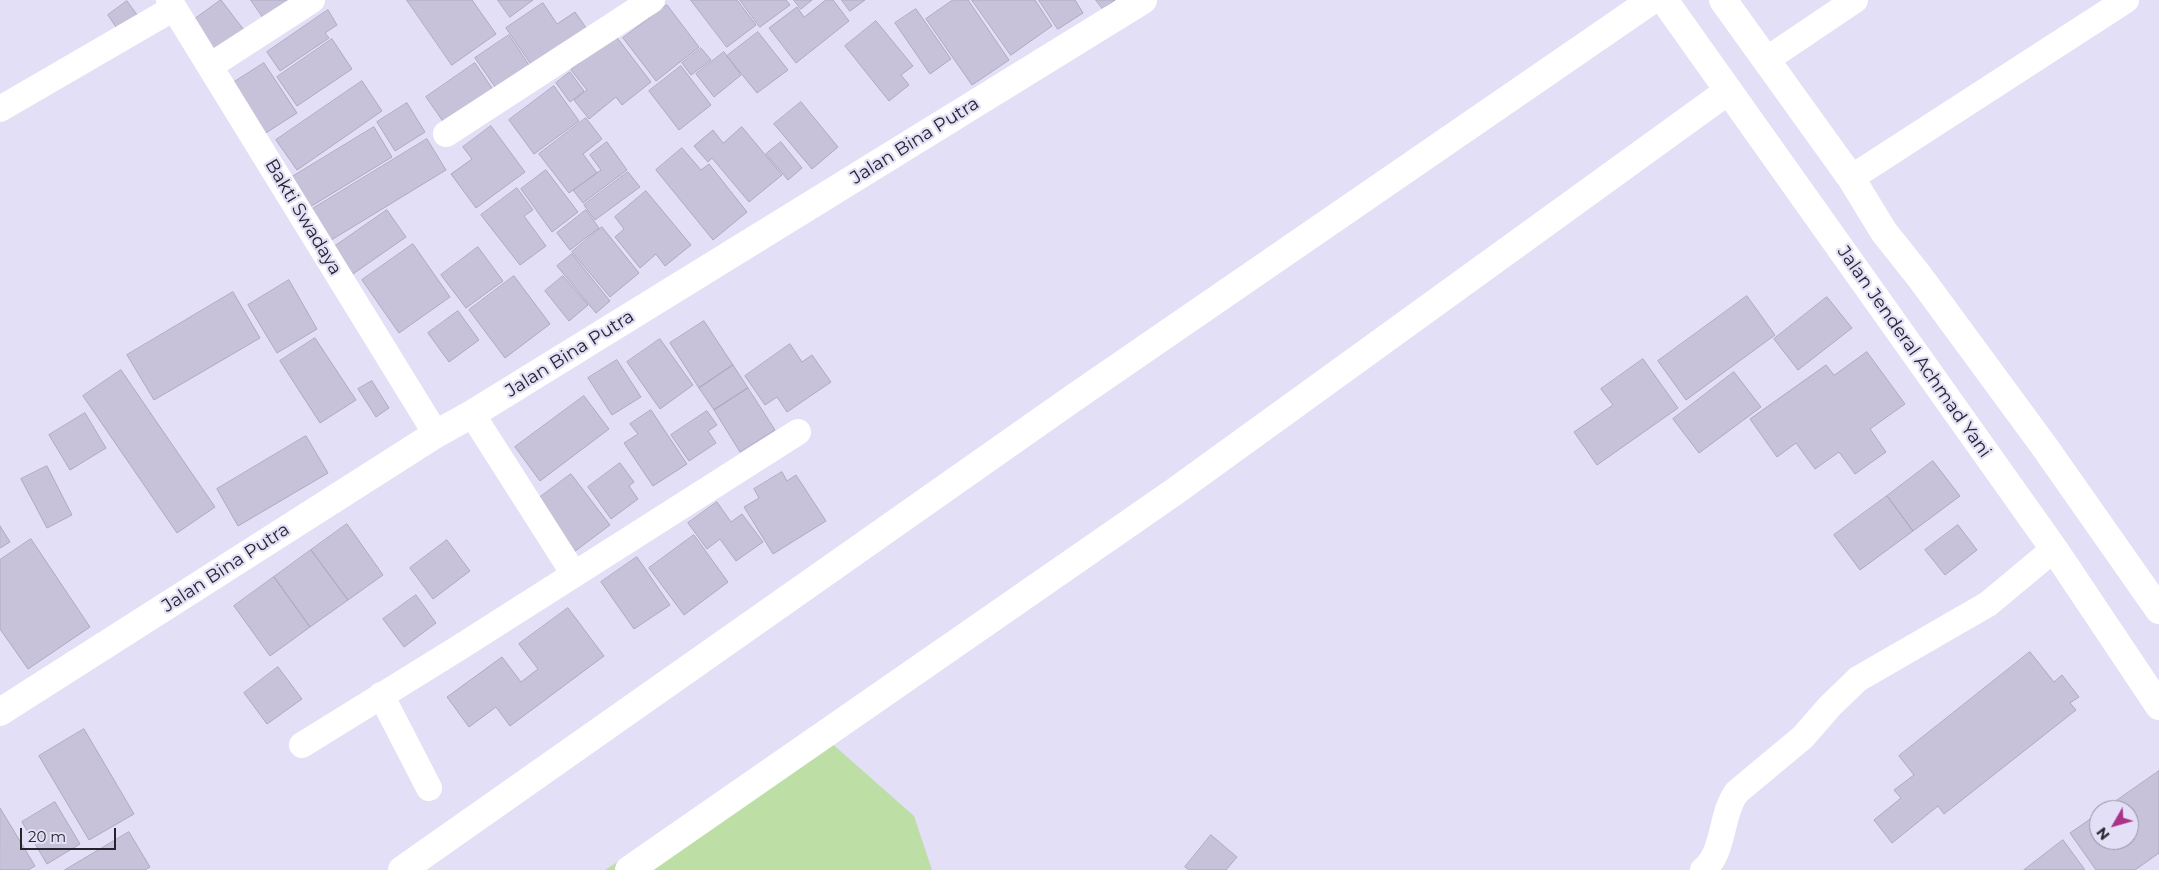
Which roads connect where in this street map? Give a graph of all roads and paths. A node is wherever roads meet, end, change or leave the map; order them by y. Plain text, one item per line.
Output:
1 (312, 0) edge
2 (652, 0) edge
3 (1143, 0) edge
4 (1652, 0) edge
5 (1664, 0) edge
6 (1723, 0) edge
7 (1855, 0) edge
8 (2126, 0) edge
9 (172, 4) edge
10 (1766, 60) junction
11 (210, 66) junction
12 (1728, 91) junction
13 (0, 109) edge
14 (446, 134) dead end
15 (1851, 178) junction
16 (472, 414) junction
17 (798, 432) dead end
18 (436, 434) junction
19 (2054, 549) junction
20 (574, 574) junction
21 (2159, 610) edge
22 (381, 696) junction
23 (2159, 706) edge
24 (0, 712) edge
25 (302, 745) dead end
26 (429, 788) dead end
27 (402, 870) edge
28 (629, 870) edge
29 (1703, 870) edge

1 - 11 street
2 - 14 street
3 - 16 main road, Jalan Bina Putra
4 - 27 main road
5 - 12 main road, Jalan Jenderal Achmad Yani
6 - 10 main road
7 - 10 street
8 - 15 street
9 - 11 street, Bakti Swadaya
9 - 13 street
10 - 15 main road
11 - 18 street, Bakti Swadaya
12 - 19 main road, Jalan Jenderal Achmad Yani
12 - 28 main road
15 - 21 main road
16 - 18 main road, Jalan Bina Putra
16 - 20 street
17 - 20 street
18 - 24 main road, Jalan Bina Putra
19 - 23 main road, Jalan Jenderal Achmad Yani
19 - 29 street
20 - 22 street
22 - 25 street
22 - 26 street

